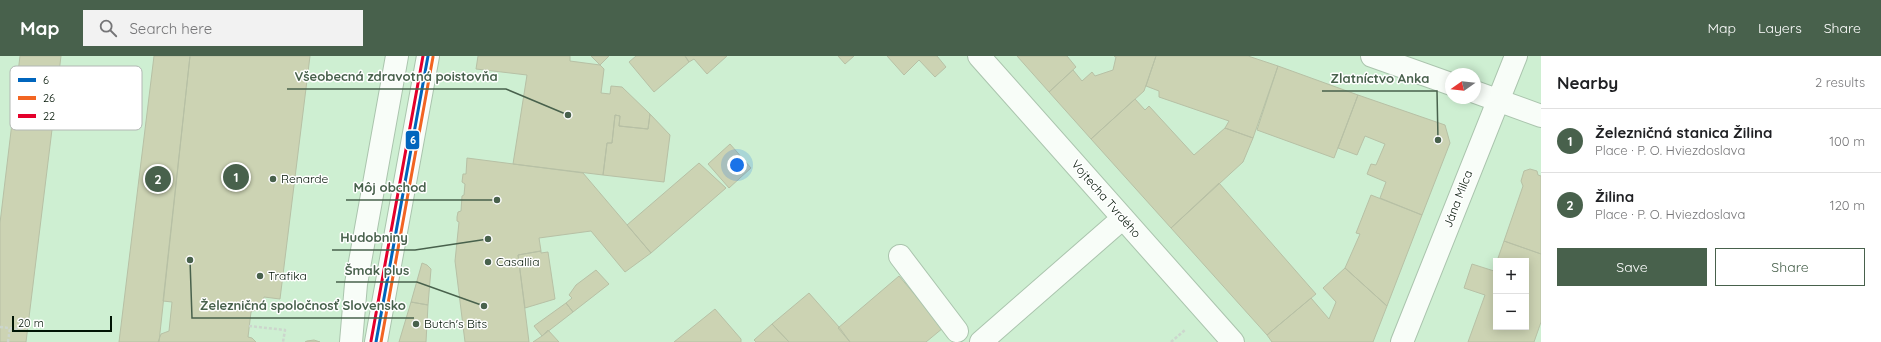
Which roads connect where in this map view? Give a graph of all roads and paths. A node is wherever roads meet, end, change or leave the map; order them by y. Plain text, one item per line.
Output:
1 (397, 56) edge
2 (428, 56) edge
3 (979, 56) edge
4 (1372, 56) edge
5 (1516, 56) edge
6 (1445, 82) edge
7 (1481, 94) edge
8 (1498, 100) junction
9 (1541, 116) edge
10 (1123, 218) junction
11 (900, 256) dead end
12 (249, 326) dead end
13 (0, 327) edge
14 (1188, 327) dead end
15 (10, 328) junction
16 (27, 330) dead end
17 (957, 331) dead end
18 (8, 342) edge
19 (283, 342) edge
20 (351, 342) edge
21 (376, 342) edge
22 (981, 342) edge
23 (1171, 342) edge
24 (1233, 342) edge
25 (1402, 342) edge

1 - 20 street
2 - 21 street
3 - 10 street, Vojtecha Tvrdého
4 - 6 street
5 - 8 street, Jána Milca
7 - 8 street
8 - 9 street
8 - 25 street, Jána Milca
10 - 22 street
10 - 24 street, Vojtecha Tvrdého
11 - 17 street
12 - 19 path
13 - 15 path
14 - 23 path
15 - 16 path
15 - 18 path

